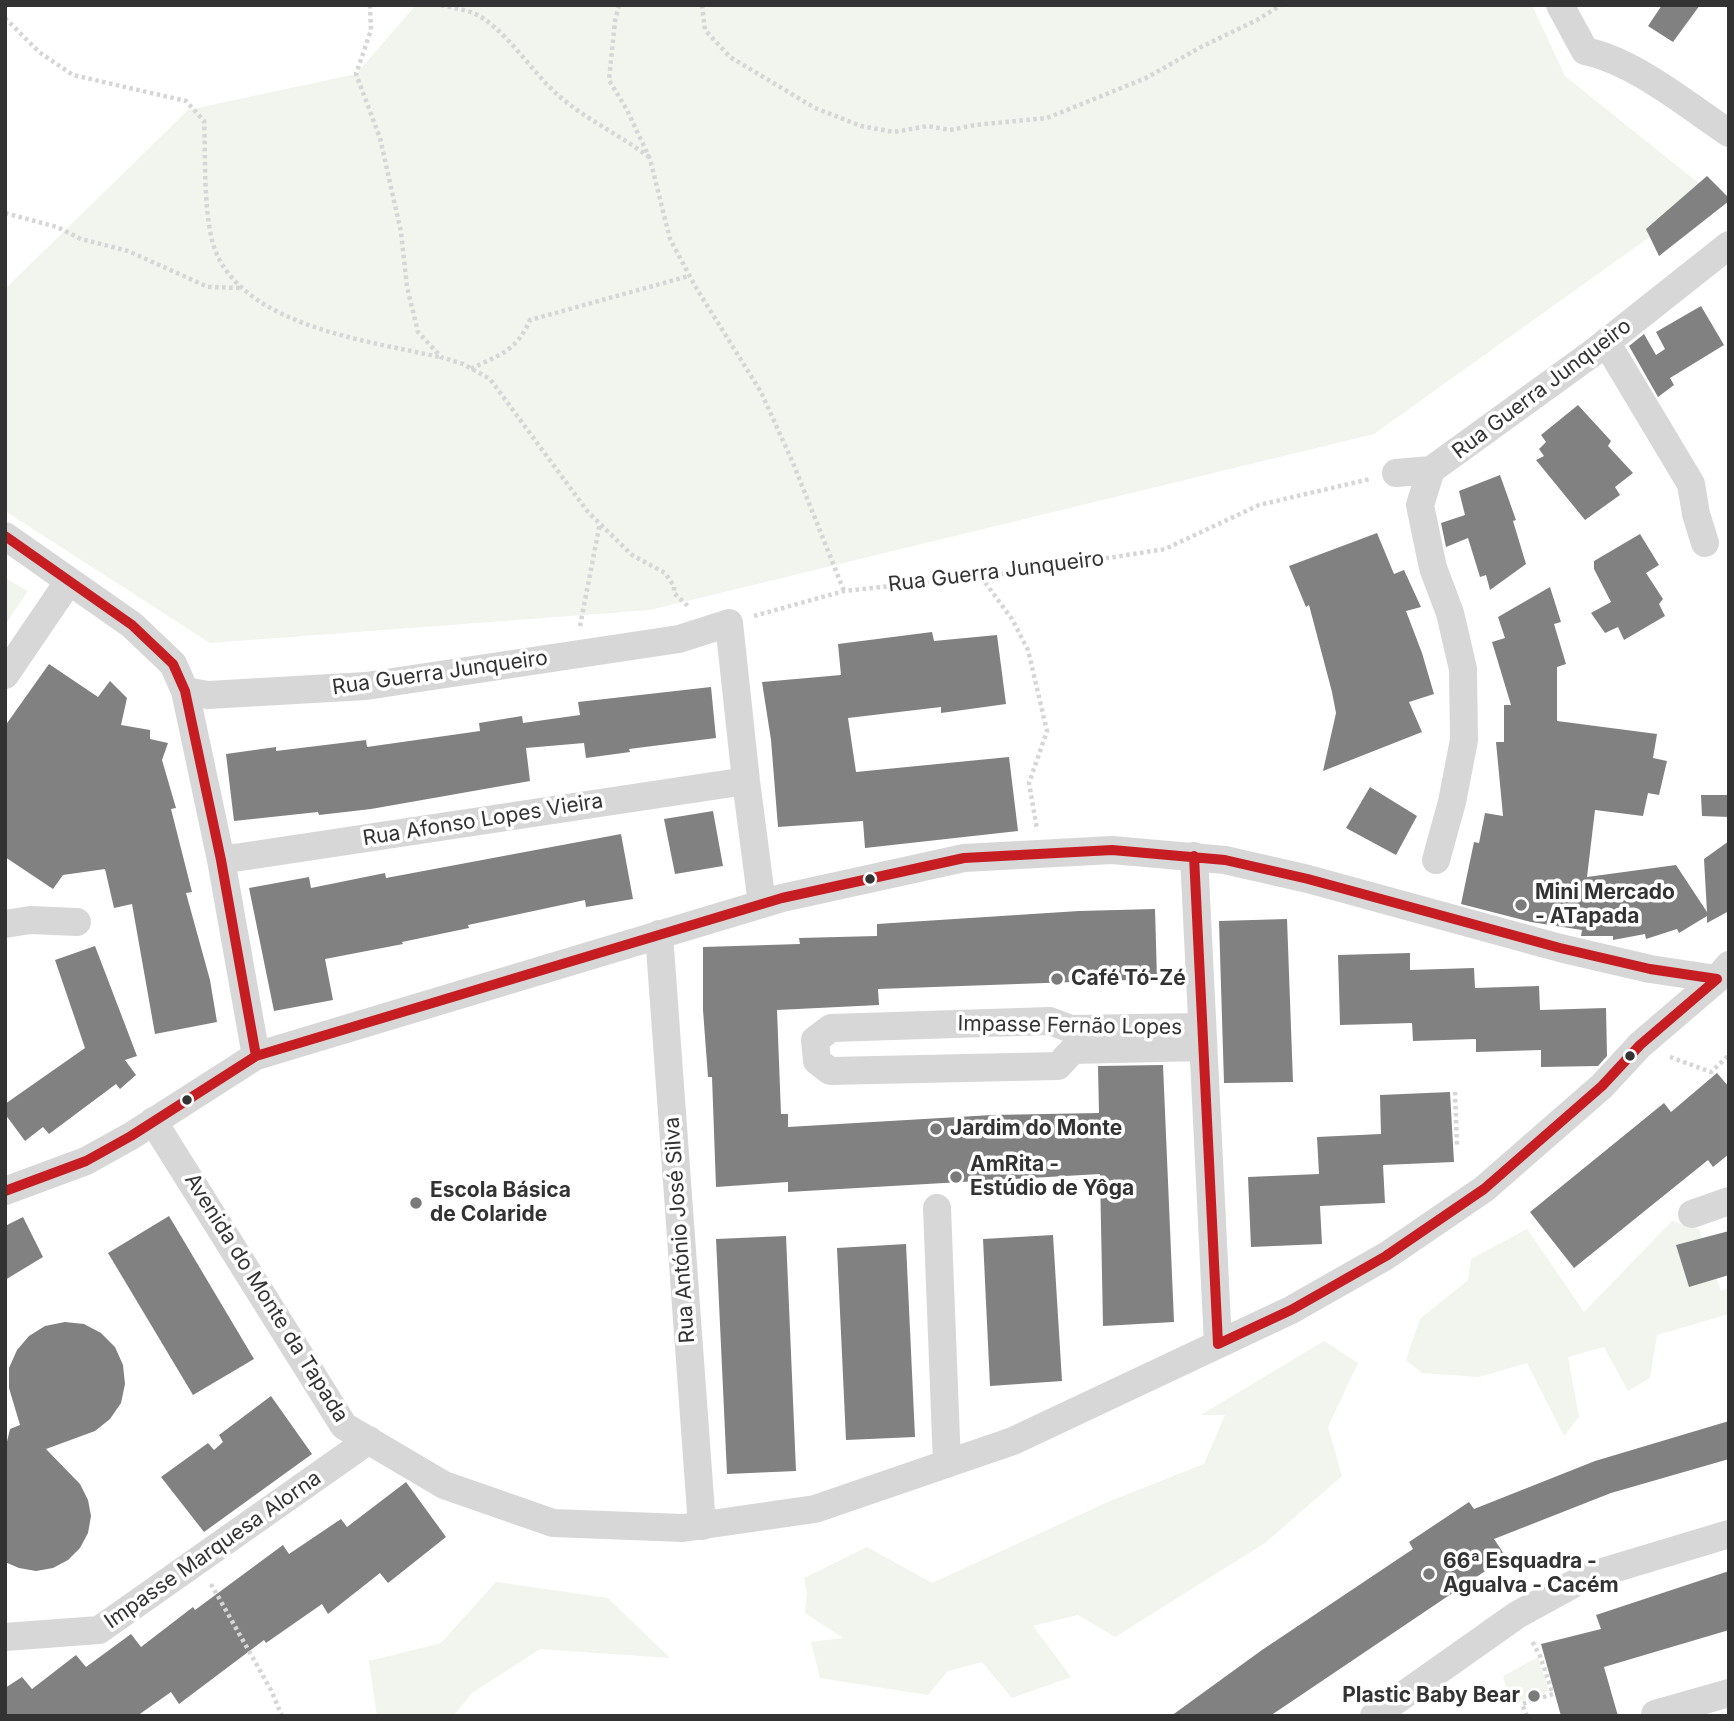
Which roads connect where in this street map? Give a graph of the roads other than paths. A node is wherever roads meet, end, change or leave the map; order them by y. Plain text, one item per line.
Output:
1 (1560, 5) edge
2 (1729, 133) edge
3 (1729, 245) edge
4 (1606, 342) junction
5 (1432, 470) junction
6 (1396, 473) road end
7 (5, 536) edge
8 (1705, 542) dead end
9 (69, 581) junction
10 (5, 675) edge
11 (185, 691) junction
12 (746, 781) junction
13 (1194, 856) junction
14 (220, 860) junction
15 (1436, 860) dead end
16 (762, 904) junction
17 (77, 922) dead end
18 (5, 924) edge
19 (659, 934) junction
20 (1723, 972) edge
21 (1202, 1037) junction
22 (256, 1056) junction
23 (153, 1121) junction
24 (5, 1191) edge
25 (1729, 1201) edge
26 (937, 1208) dead end
27 (1692, 1214) dead end
28 (1217, 1344) junction
29 (369, 1440) junction
30 (947, 1464) junction
31 (702, 1526) junction
32 (1729, 1534) edge
33 (5, 1637) edge
34 (1729, 1693) edge
35 (1374, 1716) edge
36 (1655, 1716) edge

1 - 2 street
3 - 4 street, Rua Guerra Junqueiro
4 - 5 street, Rua Guerra Junqueiro
4 - 8 street
5 - 6 street, Rua Guerra Junqueiro
5 - 15 street
7 - 9 street
9 - 10 street
9 - 11 street
11 - 12 street, Rua Guerra Junqueiro
11 - 14 street
12 - 14 street, Rua Afonso Lopes Vieira
12 - 16 street
13 - 16 street
13 - 20 street
13 - 21 street
14 - 22 street
16 - 19 street
17 - 18 street
19 - 22 street
19 - 31 street, Rua António José Silva
20 - 28 street, Avenida do Monte da Tapada
21 - 21 street, Impasse Fernão Lopes
21 - 28 street
22 - 23 street
23 - 24 street
23 - 29 street, Avenida do Monte da Tapada
25 - 27 street
26 - 30 street
28 - 30 street, Avenida do Monte da Tapada
29 - 31 street, Avenida do Monte da Tapada
29 - 33 street, Impasse Marquesa Alorna
30 - 31 street, Avenida do Monte da Tapada
32 - 35 street
34 - 36 street

